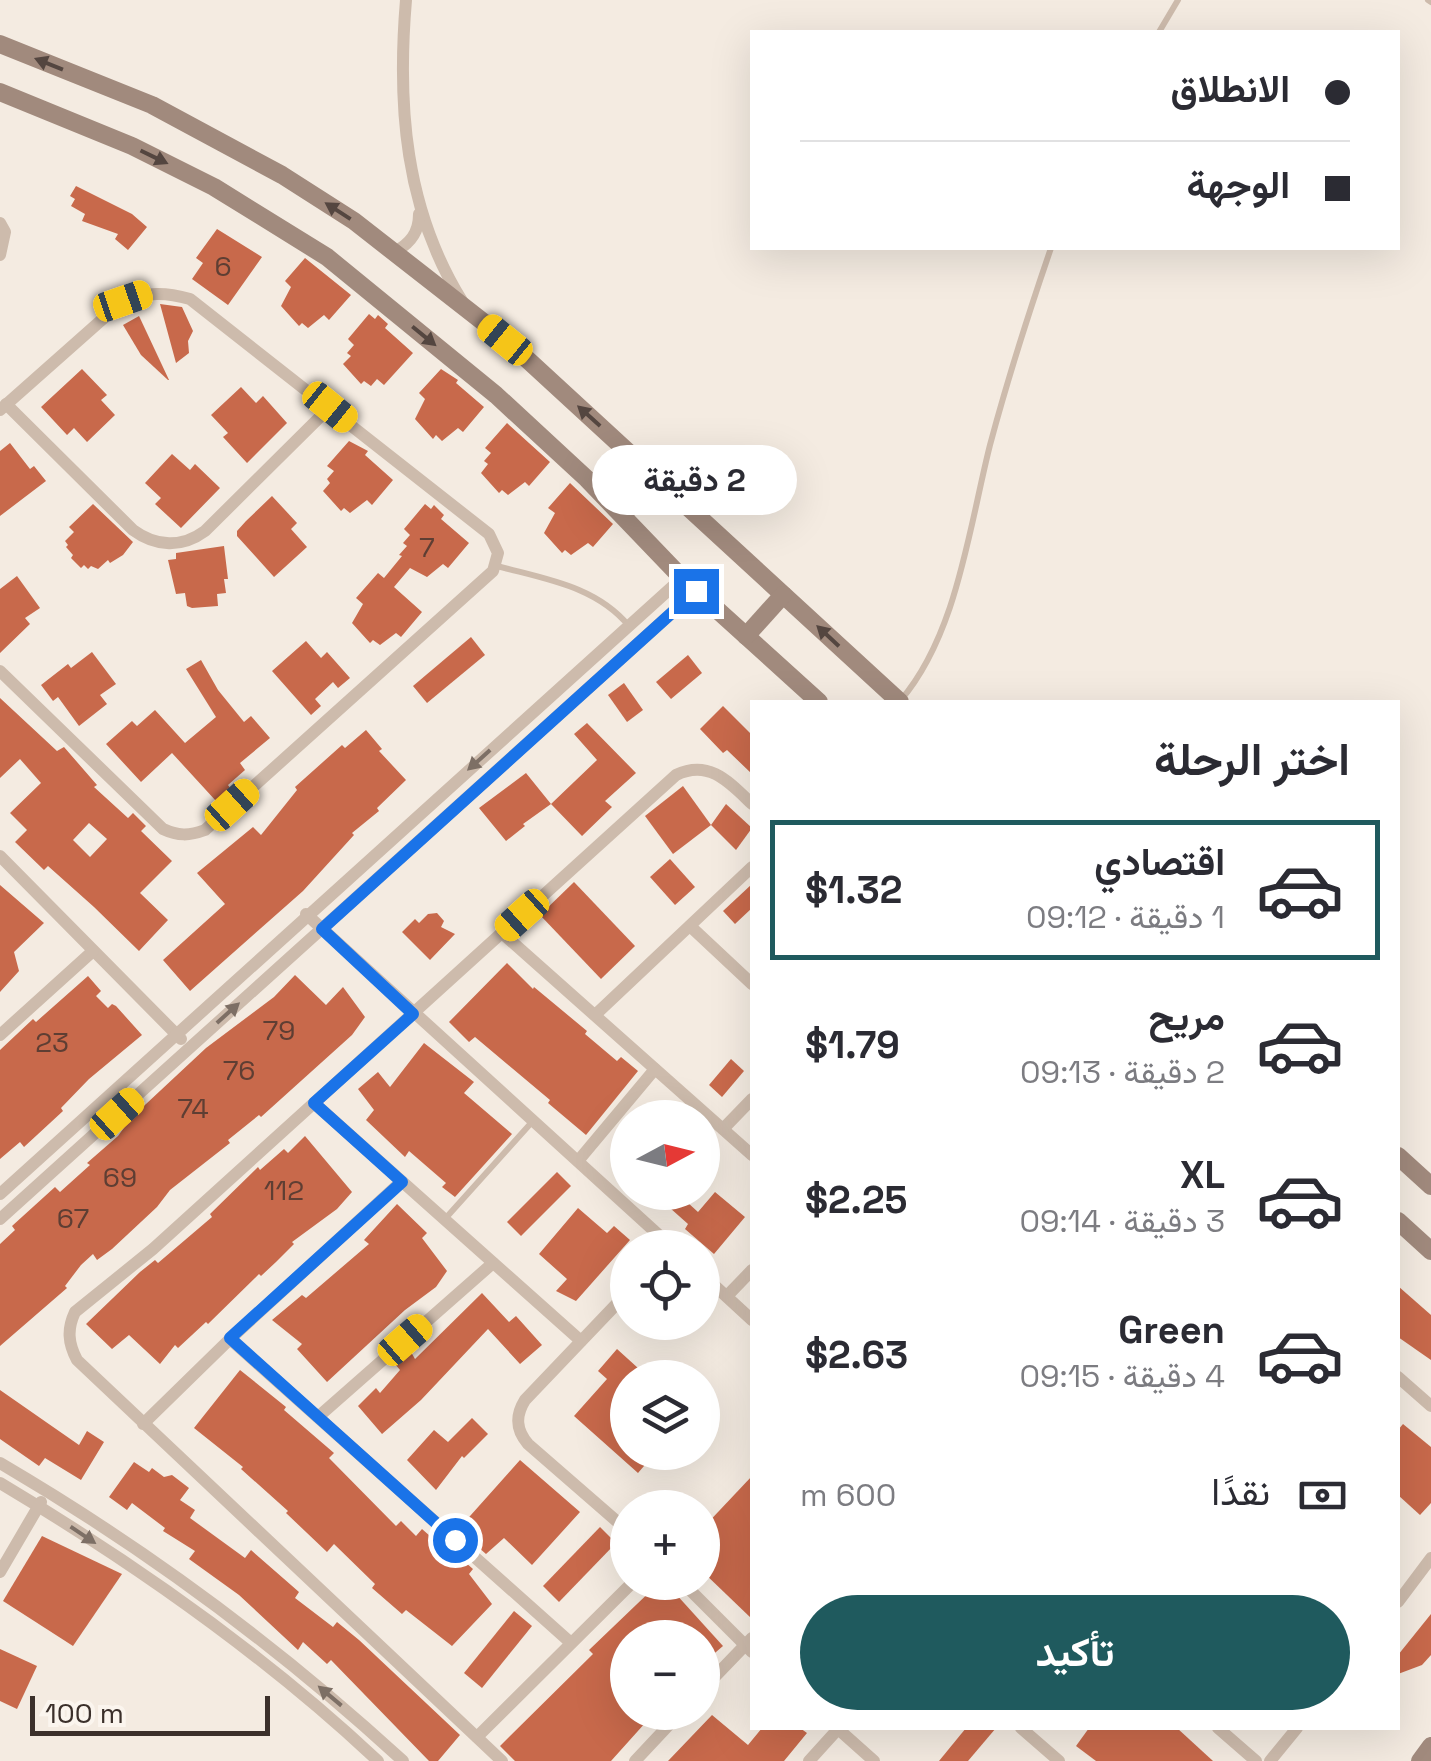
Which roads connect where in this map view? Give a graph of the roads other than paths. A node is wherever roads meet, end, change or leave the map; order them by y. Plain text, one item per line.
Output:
1 (406, 0) edge
2 (1178, 0) edge
3 (1160, 30) edge
4 (1, 44) edge
5 (0, 92) edge
6 (418, 206) junction
7 (0, 223) edge
8 (1050, 250) edge
9 (394, 252) junction
10 (0, 255) edge
11 (466, 309) junction
12 (3, 407) edge
13 (330, 407) junction
14 (649, 470) junction
15 (616, 509) junction
16 (496, 566) junction
17 (689, 585) junction
18 (784, 596) junction
19 (630, 626) junction
20 (746, 636) junction
21 (0, 670) edge
22 (817, 700) edge
23 (897, 700) edge
24 (901, 700) edge
25 (750, 802) edge
26 (0, 856) edge
27 (750, 869) edge
28 (306, 914) junction
29 (690, 926) junction
30 (322, 929) junction
31 (502, 933) junction
32 (93, 951) junction
33 (750, 982) edge
34 (413, 1014) junction
35 (595, 1015) junction
36 (0, 1035) edge
37 (178, 1036) junction
38 (190, 1048) junction
39 (655, 1068) junction
40 (750, 1101) edge
41 (314, 1103) junction
42 (533, 1121) junction
43 (723, 1129) junction
44 (56, 1144) junction
45 (750, 1154) edge
46 (68, 1158) junction
47 (1400, 1158) edge
48 (578, 1161) junction
49 (402, 1182) junction
50 (1431, 1186) edge
51 (0, 1194) edge
52 (0, 1219) edge
53 (444, 1220) junction
54 (1400, 1223) edge
55 (653, 1230) edge
56 (1431, 1251) edge
57 (493, 1263) junction
58 (750, 1272) edge
59 (720, 1290) edge
60 (727, 1296) junction
61 (610, 1311) edge
62 (750, 1318) edge
63 (230, 1338) junction
64 (581, 1341) junction
65 (1400, 1385) edge
66 (1431, 1406) edge
67 (318, 1417) junction
68 (144, 1424) junction
69 (0, 1463) edge
70 (0, 1484) edge
71 (48, 1491) junction
72 (39, 1506) junction
73 (610, 1516) edge
74 (1431, 1558) edge
75 (0, 1572) edge
76 (1426, 1574) edge
77 (615, 1600) edge
78 (701, 1600) edge
79 (1400, 1600) edge
80 (572, 1643) junction
81 (750, 1645) edge
82 (720, 1673) edge
83 (665, 1730) edge
84 (836, 1730) edge
85 (840, 1730) edge
86 (1024, 1730) edge
87 (1220, 1730) edge
88 (1295, 1730) edge
89 (477, 1737) junction
90 (1431, 1746) edge
91 (378, 1761) edge
92 (403, 1761) edge
93 (502, 1761) edge
94 (635, 1761) edge
95 (810, 1761) edge
96 (874, 1761) edge
97 (1059, 1761) edge
98 (1256, 1761) edge
99 (1270, 1761) edge
100 (1420, 1761) edge

1 - 6 street
2 - 3 lane
9 -> 4 street
5 -> 15 street
6 - 9 street
6 - 11 street
7 - 10 street
8 - 24 lane
9 - 11 street
14 -> 11 street
12 - 13 street
12 - 13 street
13 - 16 street
14 - 15 street
14 - 18 street
15 - 17 street
16 - 19 lane
16 - 21 street
17 - 19 street
17 - 20 street
17 - 30 street
18 - 20 street
23 -> 18 street
19 -> 28 street
20 - 22 street
25 - 31 street
26 - 32 street
27 - 29 street
28 - 30 street
28 - 37 street
29 - 33 street
29 - 35 street
30 - 34 street
38 -> 30 street
31 - 34 street
31 - 35 street
32 - 36 street
32 - 37 street
34 - 41 street
34 - 42 street
35 - 39 street
37 - 38 street
37 - 44 street
38 - 46 street
39 - 43 street
39 - 48 street
40 - 43 street
41 - 49 street
41 - 68 street
42 - 48 street
42 - 53 lane
43 - 45 street
44 - 46 street
44 - 51 street
46 - 52 street
47 - 50 street
48 - 55 street
49 - 53 street
49 - 63 street
53 - 57 street
54 - 56 street
57 - 64 street
57 - 67 street
58 - 60 street
59 - 60 street
60 - 62 street
61 - 64 street
63 - 67 street
63 - 68 street
64 - 73 street
65 - 66 street
67 - 80 street
68 - 89 street
69 - 71 street
70 - 72 street
71 - 72 street
92 -> 71 street
72 - 75 street
72 -> 91 street
74 - 76 street
76 - 79 street
77 - 80 street
78 - 81 street
80 - 89 street
81 - 82 street
83 - 94 street
84 - 95 street
85 - 96 street
86 - 97 street
87 - 98 street
88 - 99 street
89 - 93 street
90 - 100 street

